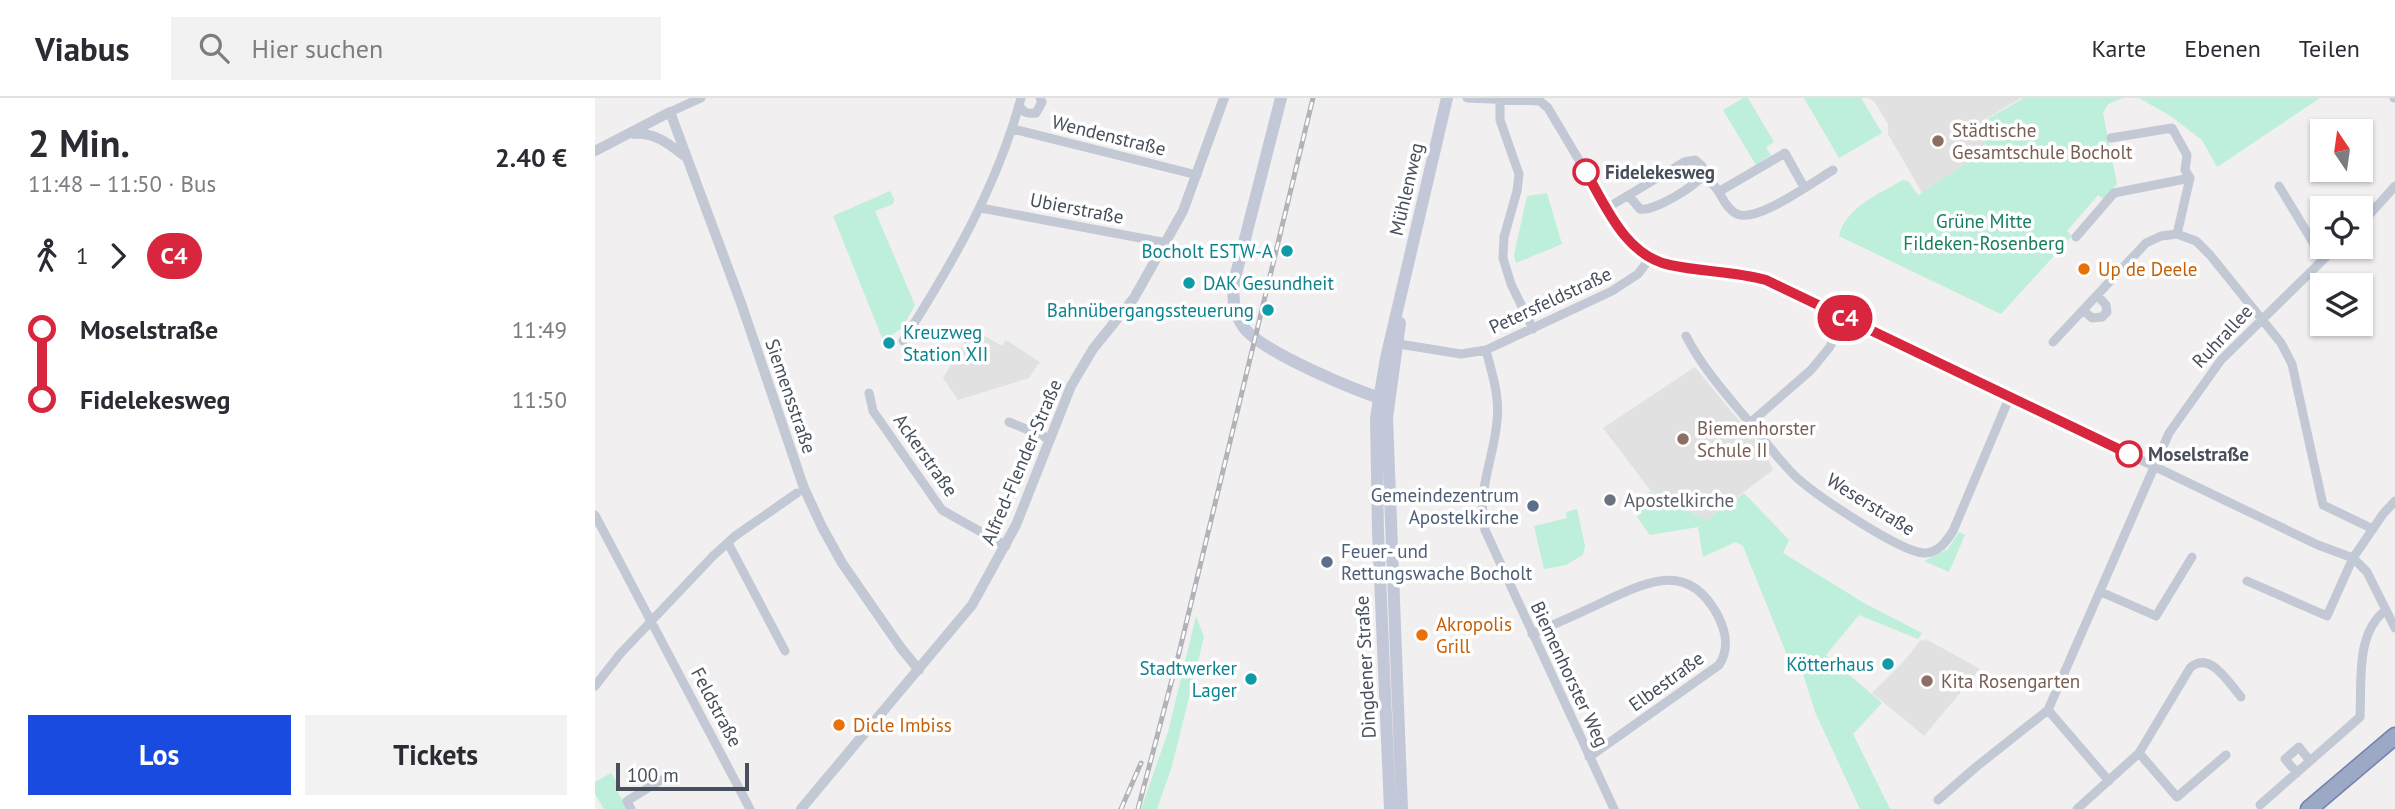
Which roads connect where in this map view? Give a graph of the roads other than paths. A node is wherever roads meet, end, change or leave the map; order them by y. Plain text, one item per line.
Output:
1 (701, 98) edge
2 (1039, 98) edge
3 (1224, 98) edge
4 (1281, 98) edge
5 (1447, 98) edge
6 (1467, 98) edge
7 (1500, 100) junction
8 (1541, 100) edge
9 (1020, 101) edge
10 (670, 112) junction
11 (1013, 129) junction
12 (628, 134) junction
13 (2111, 138) dead end
14 (595, 151) edge
15 (687, 158) junction
16 (1833, 170) dead end
17 (1197, 175) junction
18 (1701, 178) junction
19 (2190, 178) junction
20 (2279, 186) dead end
21 (2395, 186) edge
22 (1804, 187) junction
23 (1720, 191) junction
24 (1629, 196) junction
25 (981, 208) junction
26 (1607, 208) junction
27 (2373, 211) edge
28 (2177, 234) junction
29 (2076, 237) dead end
30 (2310, 237) edge
31 (1167, 243) junction
32 (1651, 257) junction
33 (2323, 259) edge
34 (1403, 288) junction
35 (2097, 295) junction
36 (2083, 310) junction
37 (1846, 318) junction
38 (2262, 318) junction
39 (1532, 329) junction
40 (1686, 336) dead end
41 (903, 341) dead end
42 (2053, 342) dead end
43 (1399, 344) junction
44 (1486, 350) junction
45 (869, 393) dead end
46 (2010, 397) junction
47 (1384, 399) junction
48 (1009, 422) dead end
49 (1750, 423) junction
50 (1050, 439) junction
51 (2154, 466) junction
52 (797, 493) dead end
53 (2395, 501) edge
54 (595, 515) edge
55 (2373, 528) junction
56 (728, 543) junction
57 (1006, 546) junction
58 (2192, 557) dead end
59 (2353, 558) junction
60 (2247, 581) dead end
61 (2101, 592) junction
62 (2386, 610) junction
63 (652, 621) junction
64 (2395, 628) edge
65 (1532, 634) junction
66 (785, 651) dead end
67 (919, 670) junction
68 (595, 686) edge
69 (2241, 697) dead end
70 (2048, 710) junction
71 (2395, 736) edge
72 (2395, 746) edge
73 (2139, 753) junction
74 (2226, 755) dead end
75 (1589, 757) junction
76 (2310, 761) junction
77 (2297, 773) junction
78 (661, 780) dead end
79 (2109, 781) junction
80 (1938, 800) dead end
81 (2260, 805) dead end
82 (2084, 807) edge
83 (631, 809) edge
84 (750, 809) edge
85 (801, 809) edge
86 (1390, 809) edge
87 (1402, 809) edge
88 (1614, 809) edge
89 (2309, 809) edge
90 (2320, 809) edge

1 - 10 street
2 - 9 street
3 - 17 street, Alfred-Flender-Straße
4 - 47 main road
5 - 34 main road, Mühlenweg
6 - 7 street
7 - 8 street
7 - 39 street
8 - 26 street
9 - 11 street
10 - 12 street
10 - 15 street, Siemensstraße
11 - 17 street, Wendenstraße
11 - 25 street
12 - 14 street
12 - 15 street
13 - 19 street
15 - 67 street, Siemensstraße
16 - 22 street
17 - 31 street, Alfred-Flender-Straße
18 - 23 street
18 - 24 street
18 - 24 street
19 - 28 street
19 - 29 street
20 - 30 street
21 - 27 street
22 - 23 street
22 - 23 street
24 - 26 street
25 - 31 street, Ubierstraße
25 - 41 street
26 - 32 street
28 - 35 street
28 - 38 street
31 - 50 street, Alfred-Flender-Straße
32 - 37 street
32 - 39 street, Petersfeldstraße
33 - 38 street, Ruhrallee
34 - 43 main road, Mühlenweg
34 - 47 main road, Mühlenweg
35 - 36 street
35 - 36 street
36 - 42 street
37 - 46 street
37 - 49 street
38 - 51 street, Ruhrallee
38 - 55 street
39 - 44 street, Petersfeldstraße
40 - 49 street, Weserstraße
43 - 44 street, Petersfeldstraße
43 - 47 main road, Mühlenweg
44 - 65 street, Biemenhorster Weg
45 - 57 street, Ackerstraße
46 - 49 street, Weserstraße
46 - 51 street
47 - 86 main road, Dingdener Straße
47 - 87 main road, Dingdener Straße
48 - 50 street
50 - 57 street, Alfred-Flender-Straße
51 - 59 street
51 - 61 street
52 - 56 street
53 - 55 street
54 - 63 street, Feldstraße
55 - 59 street
56 - 63 street
56 - 66 street
57 - 67 street, Alfred-Flender-Straße
58 - 61 street
59 - 60 street
59 - 62 street
61 - 70 street
62 - 64 street
62 - 76 street
63 - 68 street
63 - 84 street, Feldstraße
65 - 75 street, Biemenhorster Weg
65 - 75 street, Elbestraße
67 - 85 street, Alfred-Flender-Straße
69 - 73 street
70 - 79 street
70 - 80 street
71 - 89 highway
72 - 90 highway
73 - 74 street
73 - 79 street
75 - 88 street, Biemenhorster Weg
76 - 77 street
76 - 77 street
77 - 81 street
78 - 83 street
79 - 82 street

